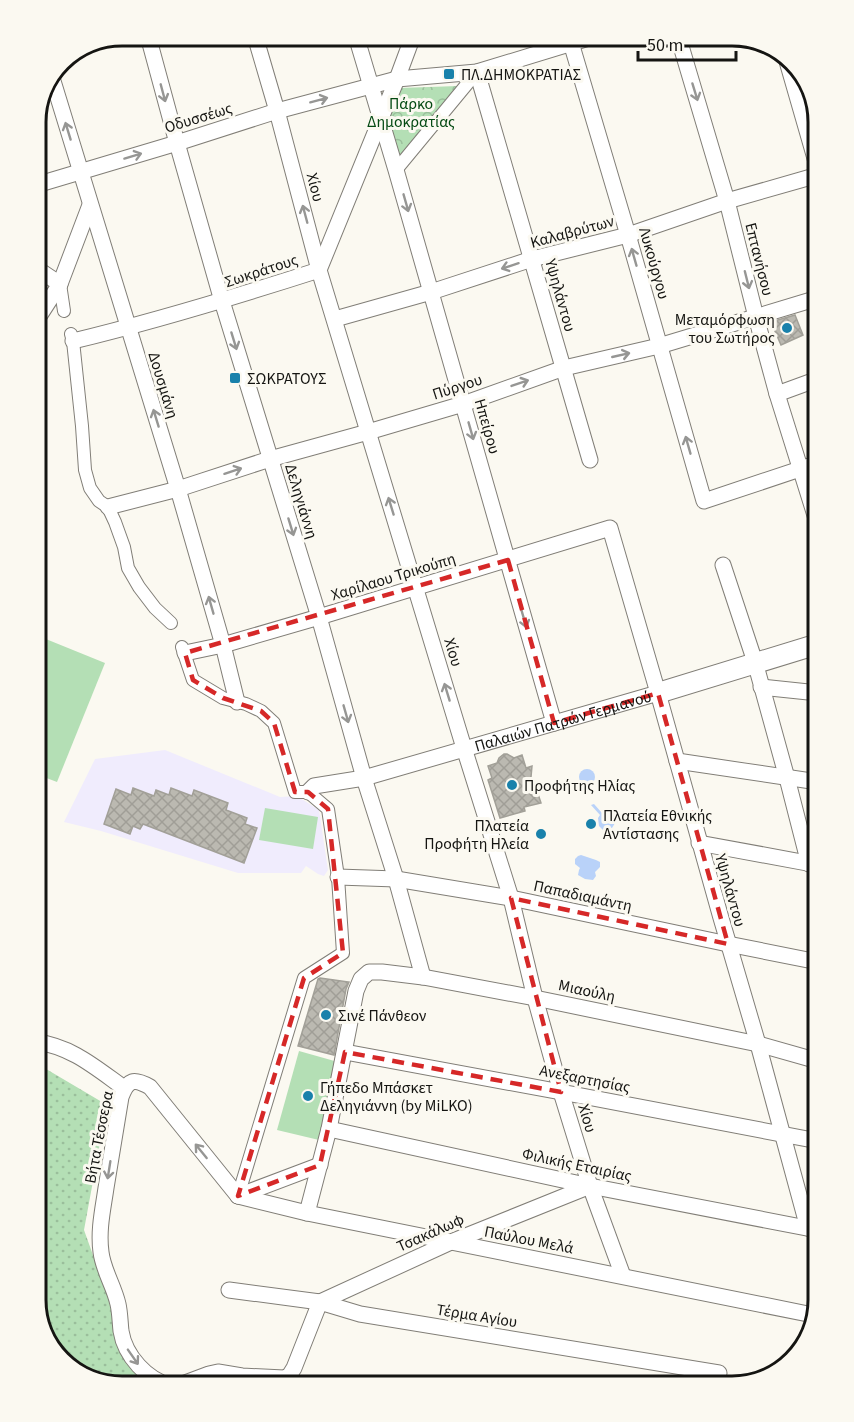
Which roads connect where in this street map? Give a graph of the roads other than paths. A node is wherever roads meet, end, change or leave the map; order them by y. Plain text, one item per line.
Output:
1 (151, 47) edge
2 (258, 47) edge
3 (359, 47) edge
4 (409, 47) edge
5 (550, 47) edge
6 (572, 47) edge
7 (681, 47) edge
8 (477, 72) junction
9 (397, 79) junction
10 (370, 87) junction
11 (55, 88) edge
12 (803, 100) edge
13 (278, 111) junction
14 (807, 118) edge
15 (380, 119) junction
16 (177, 143) junction
17 (396, 170) junction
18 (80, 172) junction
19 (808, 178) edge
20 (47, 182) edge
21 (727, 201) junction
22 (90, 205) junction
23 (628, 235) junction
24 (532, 259) junction
25 (320, 270) junction
26 (47, 275) edge
27 (60, 284) junction
28 (431, 292) junction
29 (808, 301) edge
30 (222, 302) junction
31 (47, 304) edge
32 (64, 311) dead end
33 (756, 317) junction
34 (335, 319) junction
35 (128, 328) junction
36 (72, 338) joint
37 (659, 346) junction
38 (564, 368) junction
39 (808, 383) edge
40 (777, 394) junction
41 (463, 404) junction
42 (368, 432) junction
43 (270, 459) junction
44 (590, 460) dead end
45 (808, 467) edge
46 (802, 469) junction
47 (178, 489) junction
48 (808, 490) edge
49 (108, 507) junction
50 (610, 528) joint
51 (508, 560) junction
52 (723, 565) dead end
53 (416, 588) junction
54 (319, 617) junction
55 (171, 623) dead end
56 (223, 645) junction
57 (808, 647) edge
58 (184, 650) joint
59 (755, 662) junction
60 (761, 687) junction
61 (808, 692) edge
62 (658, 693) junction
63 (237, 702) junction
64 (554, 723) junction
65 (464, 748) junction
66 (677, 761) junction
67 (364, 778) junction
68 (787, 778) junction
69 (808, 781) edge
70 (308, 792) junction
71 (699, 843) junction
72 (808, 847) edge
73 (808, 863) edge
74 (338, 877) junction
75 (396, 879) junction
76 (511, 898) junction
77 (728, 944) junction
78 (808, 960) edge
79 (423, 977) junction
80 (535, 998) junction
81 (47, 1044) edge
82 (758, 1044) junction
83 (345, 1052) junction
84 (808, 1058) edge
85 (124, 1088) junction
86 (561, 1092) junction
87 (329, 1129) junction
88 (784, 1134) junction
89 (808, 1139) edge
90 (320, 1165) junction
91 (590, 1186) junction
92 (238, 1196) junction
93 (307, 1212) junction
94 (808, 1213) edge
95 (808, 1229) edge
96 (451, 1242) junction
97 (623, 1276) junction
98 (230, 1290) dead end
99 (320, 1302) junction
100 (806, 1314) edge
101 (719, 1373) dead end
102 (149, 1375) edge
103 (206, 1375) edge
104 (250, 1375) edge
105 (289, 1375) edge

1 -> 16 street, Δεληγιάννη
2 - 13 street, Χίου
3 - 10 street, Ηπείρου
4 - 9 street, Σωκράτους
5 - 8 street, Οδυσσέως
6 - 23 street, Λυκούργου
7 -> 21 street, Επτανήσου
8 - 9 street, Οδυσσέως
8 - 17 street
8 - 24 street, Υψηλάντου
9 - 10 street, Οδυσσέως
9 - 15 street, Σωκράτους
13 -> 10 street, Οδυσσέως
10 - 15 street, Ηπείρου
18 -> 11 street, Δουσμάνη
12 - 14 street
13 - 16 street, Οδυσσέως
25 -> 13 street, Χίου
15 - 17 street, Ηπείρου
15 - 25 street, Σωκράτους
18 -> 16 street, Οδυσσέως
16 - 30 street, Δεληγιάννη
17 -> 28 street, Ηπείρου
18 - 20 street, Οδυσσέως
18 - 22 street, Δουσμάνη
19 - 21 street, Καλαβρύτων
21 - 23 street, Καλαβρύτων
21 -> 33 street, Επτανήσου
22 - 27 street
22 - 35 street, Δουσμάνη
23 - 24 street, Καλαβρύτων
37 -> 23 street, Λυκούργου
24 -> 28 street, Καλαβρύτων
24 - 38 street, Υψηλάντου
25 - 30 street, Σωκράτους
25 - 34 street, Χίου
26 - 27 street
27 - 31 street
27 - 32 street
28 - 34 street, Καλαβρύτων
28 - 41 street, Ηπείρου
29 - 33 street, Πύργου
30 - 35 street, Σωκράτους
30 -> 43 street, Δεληγιάννη
33 - 37 street, Πύργου
33 - 40 street, Επτανήσου
34 - 42 street, Χίου
35 - 36 street, Σωκράτους
47 -> 35 street, Δουσμάνη
36 - 49 street
38 -> 37 street, Πύργου
46 -> 37 street, Λυκούργου
41 -> 38 street, Πύργου
38 - 44 street, Υψηλάντου
39 - 40 street
40 - 46 street, Επτανήσου
41 - 42 street, Πύργου
41 -> 51 street, Ηπείρου
42 - 43 street, Πύργου
53 -> 42 street, Χίου
47 -> 43 street, Πύργου
43 -> 54 street, Δεληγιάννη
45 - 46 street
46 - 48 street, Επτανήσου
47 - 49 street, Πύργου
56 -> 47 street, Δουσμάνη
49 - 55 street
50 - 51 street, Χαρίλαου Τρικούπη
50 - 62 street, Υψηλάντου
51 - 53 street, Χαρίλαου Τρικούπη
51 -> 64 street, Ηπείρου
52 - 59 street
53 - 54 street, Χαρίλαου Τρικούπη
65 -> 53 street, Χίου
54 - 56 street, Χαρίλαου Τρικούπη
54 -> 67 street, Δεληγιάννη
56 - 58 street, Χαρίλαου Τρικούπη
56 - 63 street, Δουσμάνη
57 - 59 street, Παλαιών Πατρών Γερμανού
58 - 63 street
59 - 60 street
59 - 62 street, Παλαιών Πατρών Γερμανού
60 - 61 street
60 - 68 street
62 - 64 street, Παλαιών Πατρών Γερμανού
62 - 66 street, Υψηλάντου
63 - 70 street
64 - 65 street, Παλαιών Πατρών Γερμανού
65 - 67 street, Παλαιών Πατρών Γερμανού
65 - 76 street, Χίου
66 - 68 street
66 - 71 street, Υψηλάντου
67 - 70 street, Παλαιών Πατρών Γερμανού
67 - 75 street, Δεληγιάννη
68 - 69 street
68 - 72 street
70 - 74 street
71 - 73 street
71 - 77 street, Υψηλάντου
74 - 75 street, Παπαδιαμάντη
74 - 92 street
75 - 76 street, Παπαδιαμάντη
75 - 79 street, Δεληγιάννη
76 - 77 street, Παπαδιαμάντη
76 - 80 street, Χίου
77 - 78 street, Παπαδιαμάντη
77 - 82 street, Υψηλάντου
79 - 80 street, Μιαούλη
79 - 83 street, Μιαούλη
80 - 82 street, Μιαούλη
80 - 86 street, Χίου
81 - 85 street
82 - 84 street, Μιαούλη
82 - 88 street, Υψηλάντου
83 - 86 street, Ανεξαρτησίας
83 - 87 street
92 -> 85 street, Βήτα Τέσσερα
85 -> 102 street, Βήτα Τέσσερα
86 - 88 street, Ανεξαρτησίας
86 - 91 street, Χίου
87 - 90 street
87 - 91 street, Φιλικής Εταιρίας
88 - 89 street, Ανεξαρτησίας
88 - 94 street, Υψηλάντου
90 - 92 street
90 - 93 street
91 - 95 street, Φιλικής Εταιρίας
91 - 96 street, Τσακάλωφ
91 - 97 street, Χίου
92 - 93 street, Παύλου Μελά
93 - 96 street, Παύλου Μελά
96 - 97 street, Παύλου Μελά
96 - 99 street, Τσακάλωφ
97 - 100 street, Παύλου Μελά
98 - 99 street, Τέρμα Αγίου
99 - 101 street, Τέρμα Αγίου
99 - 105 street
103 - 104 street

